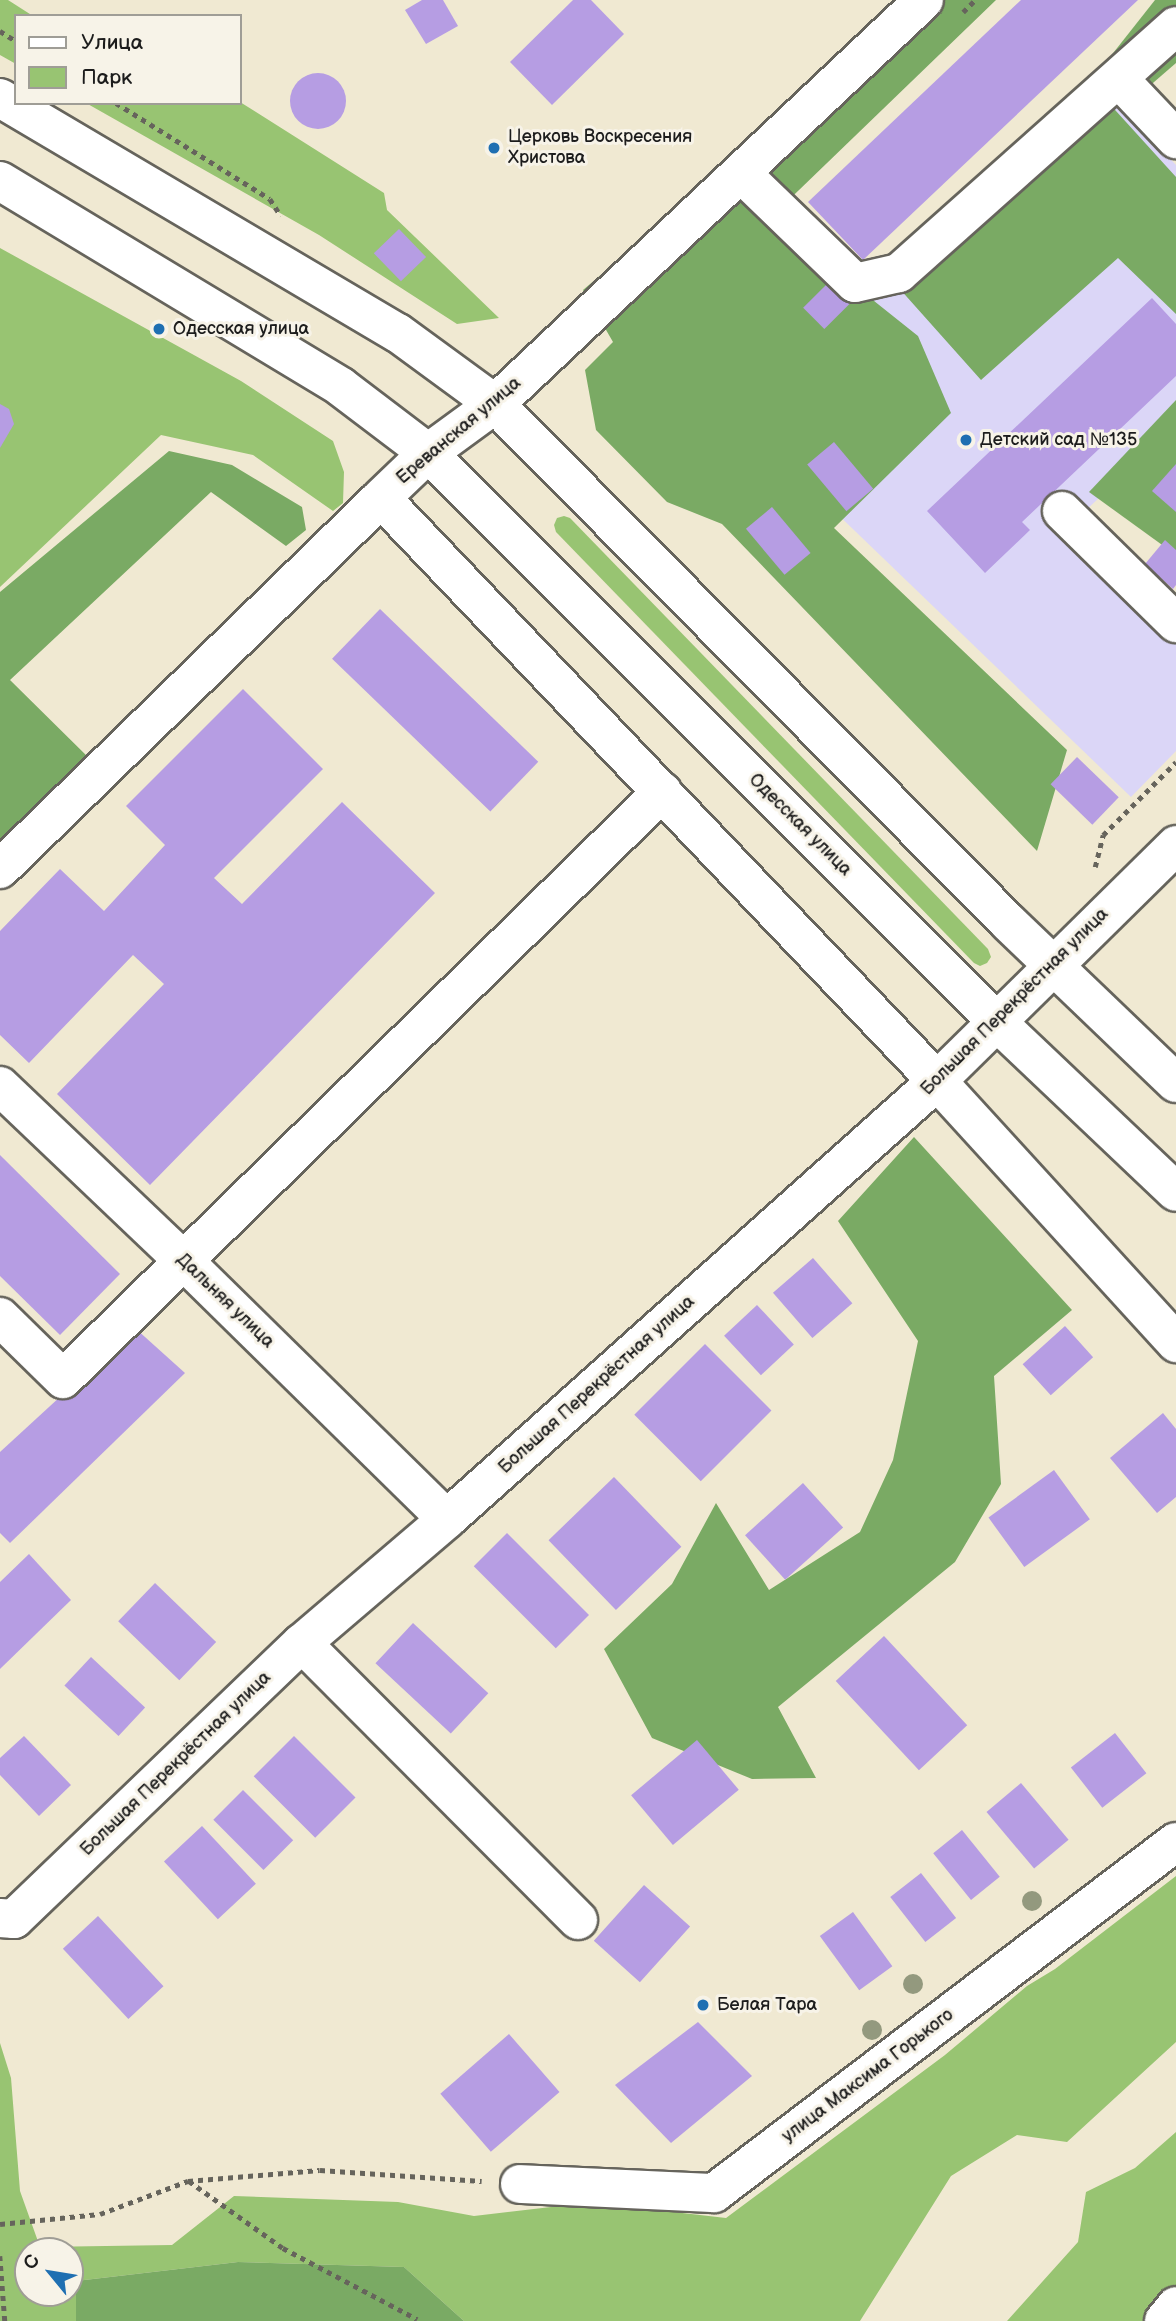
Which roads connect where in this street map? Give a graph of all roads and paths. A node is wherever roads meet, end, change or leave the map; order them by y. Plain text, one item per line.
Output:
1 (924, 0) edge
2 (1176, 26) edge
3 (1119, 79) junction
4 (0, 98) edge
5 (119, 105) edge
6 (1176, 139) edge
7 (741, 173) junction
8 (0, 181) edge
9 (282, 219) dead end
10 (495, 404) junction
11 (428, 453) junction
12 (381, 498) junction
13 (1062, 511) dead end
14 (1176, 623) edge
15 (1176, 762) edge
16 (662, 792) junction
17 (1175, 848) edge
18 (0, 869) edge
19 (1099, 872) dead end
20 (1053, 964) junction
21 (999, 1023) junction
22 (937, 1081) junction
23 (1176, 1083) edge
24 (0, 1086) edge
25 (1176, 1192) edge
26 (184, 1261) junction
27 (0, 1317) edge
28 (1176, 1343) edge
29 (447, 1519) junction
30 (302, 1643) junction
31 (1176, 1842) edge
32 (7, 1919) edge
33 (578, 1920) dead end
34 (188, 2181) junction
35 (520, 2184) joint
36 (0, 2224) edge
37 (0, 2256) edge
38 (1176, 2306) edge
39 (418, 2319) dead end
40 (5, 2321) edge
41 (1164, 2321) edge

1 - 7 street, Ереванская улица
2 - 3 street
3 - 6 street
3 - 7 street
4 - 10 street
5 - 9 path
7 - 10 street, Ереванская улица
8 - 11 street, Одесская улица
10 - 11 street, Ереванская улица
10 - 20 street
11 - 12 street, Ереванская улица
11 - 21 street, Одесская улица
12 - 16 street
12 - 18 street, Ереванская улица
13 - 14 street
15 - 19 path
16 - 22 street
16 - 26 street
17 - 20 street, Большая Перекрёстная улица
20 - 21 street, Большая Перекрёстная улица
20 - 23 street
21 - 22 street, Большая Перекрёстная улица
21 - 25 street, Одесская улица
22 - 28 street
22 - 29 street, Большая Перекрёстная улица
24 - 26 street, Дальняя улица
26 - 27 street
26 - 29 street, Дальняя улица
29 - 30 street, Большая Перекрёстная улица
30 - 32 street, Большая Перекрёстная улица
30 - 33 street
31 - 35 street, улица Максима Горького
34 - 35 path
34 - 36 path
34 - 39 path
37 - 40 path
38 - 41 street

